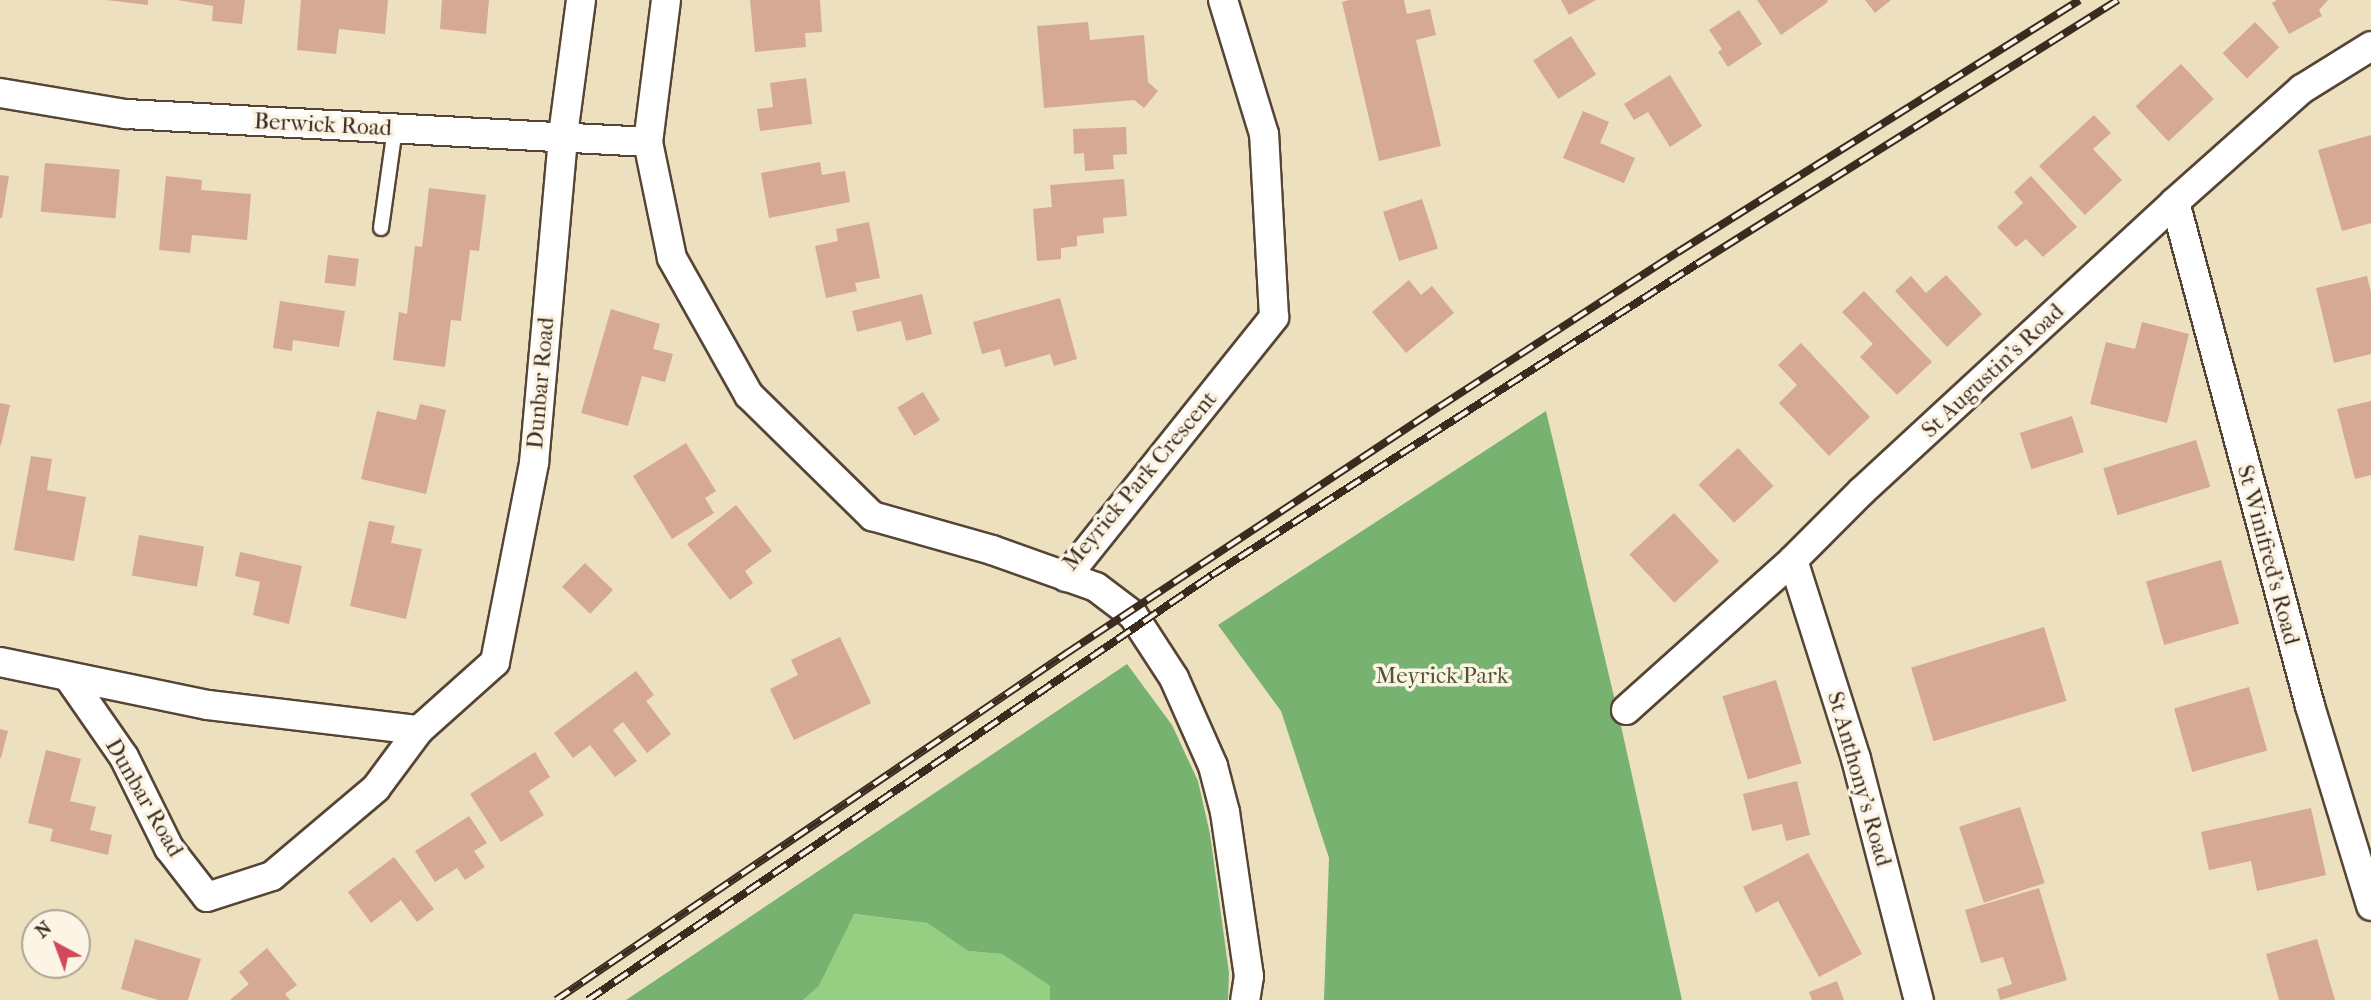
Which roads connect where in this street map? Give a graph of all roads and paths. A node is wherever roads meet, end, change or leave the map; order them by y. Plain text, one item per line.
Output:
1 (581, 0) edge
2 (666, 0) edge
3 (1223, 0) edge
4 (2371, 46) edge
5 (0, 93) edge
6 (396, 129) junction
7 (563, 135) junction
8 (648, 142) junction
9 (2175, 202) junction
10 (381, 228) dead end
11 (1793, 560) junction
12 (1066, 577) junction
13 (0, 662) edge
14 (69, 678) junction
15 (1626, 710) dead end
16 (419, 730) junction
17 (2371, 906) edge
18 (1245, 1000) edge
19 (1919, 1000) edge

1 - 7 street, Dunbar Road
2 - 8 street, Meyrick Park Crescent
3 - 12 street, Meyrick Park Crescent
4 - 9 street, St Augustin's Road
5 - 6 street, Berwick Road
6 - 7 street, Berwick Road
6 - 10 lane
7 - 8 street, Berwick Road
7 - 16 street, Dunbar Road
8 - 12 street, Meyrick Park Crescent
9 - 11 street, St Augustin's Road
9 - 17 street, St Winifred's Road
11 - 15 street, St Augustin's Road
11 - 19 street, St Anthony's Road
12 - 18 street
13 - 14 street
14 - 16 street
14 - 16 street, Dunbar Road

